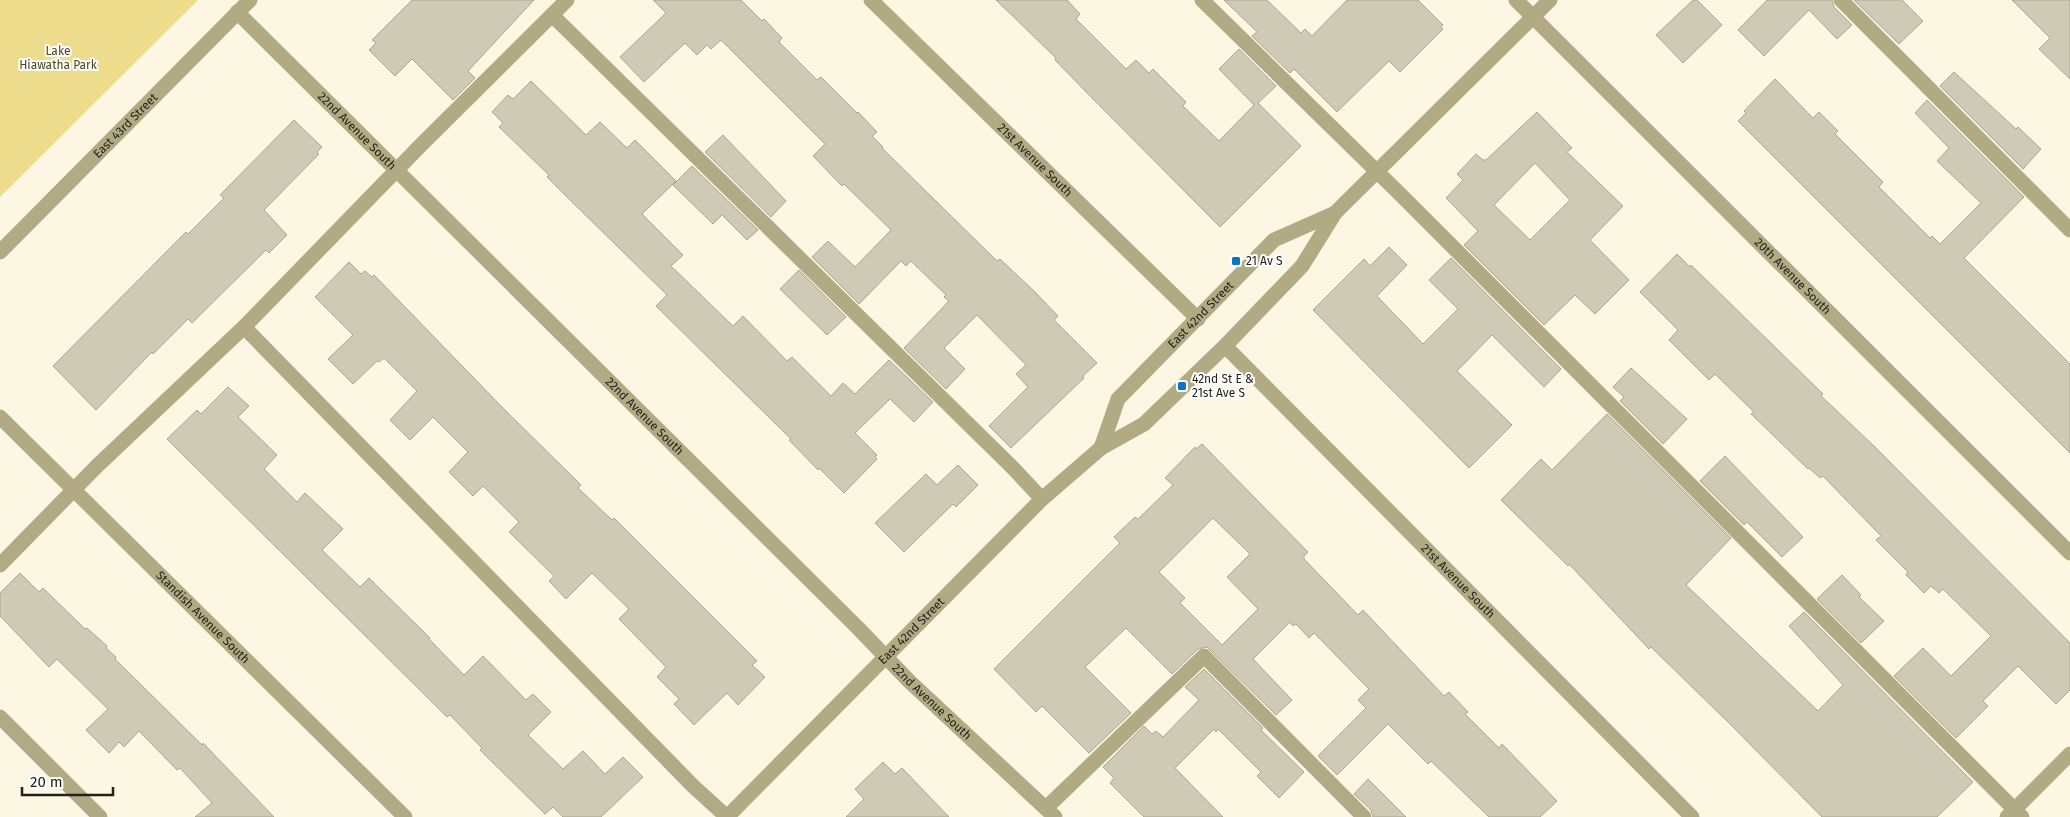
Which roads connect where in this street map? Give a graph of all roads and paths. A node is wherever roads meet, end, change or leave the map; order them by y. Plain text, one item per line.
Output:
1 (250, 0) edge
2 (567, 0) edge
3 (871, 0) edge
4 (1202, 0) edge
5 (1516, 0) edge
6 (1550, 0) edge
7 (1841, 0) edge
8 (237, 12) junction
9 (552, 15) junction
10 (1533, 17) junction
11 (397, 170) junction
12 (1376, 171) junction
13 (1335, 213) junction
14 (2070, 230) edge
15 (0, 252) edge
16 (1198, 319) junction
17 (244, 327) junction
18 (1225, 346) junction
19 (0, 416) edge
20 (1101, 448) junction
21 (74, 490) junction
22 (1042, 499) junction
23 (2070, 553) edge
24 (0, 565) edge
25 (885, 656) junction
26 (0, 716) edge
27 (2070, 754) edge
28 (1051, 812) edge
29 (2014, 814) edge
30 (100, 817) edge
31 (405, 817) edge
32 (727, 817) edge
33 (1364, 817) edge
34 (1692, 817) edge

1 - 8 street, East 43rd Street
2 - 9 street
3 - 16 street, 21st Avenue South
4 - 12 street
5 - 10 street, 20th Avenue South
6 - 10 street, East 42nd Street
7 - 14 street
8 - 11 street, 22nd Avenue South
8 - 15 street, East 43rd Street
9 - 11 street
9 - 22 street
10 - 12 street, East 42nd Street
10 - 23 street, 20th Avenue South
11 - 17 street
11 - 25 street, 22nd Avenue South
12 - 13 street, East 42nd Street
12 - 29 street
13 - 16 street, East 42nd Street
13 - 18 street, East 42nd Street
16 - 20 street, East 42nd Street
17 - 21 street
17 - 32 street
18 - 20 street, East 42nd Street
18 - 34 street, 21st Avenue South
19 - 21 street, Standish Avenue South
20 - 22 street, East 42nd Street
21 - 24 street
21 - 31 street, Standish Avenue South
22 - 25 street, East 42nd Street
25 - 28 street, 22nd Avenue South
25 - 32 street, East 42nd Street
26 - 30 street
27 - 29 street
28 - 33 street

